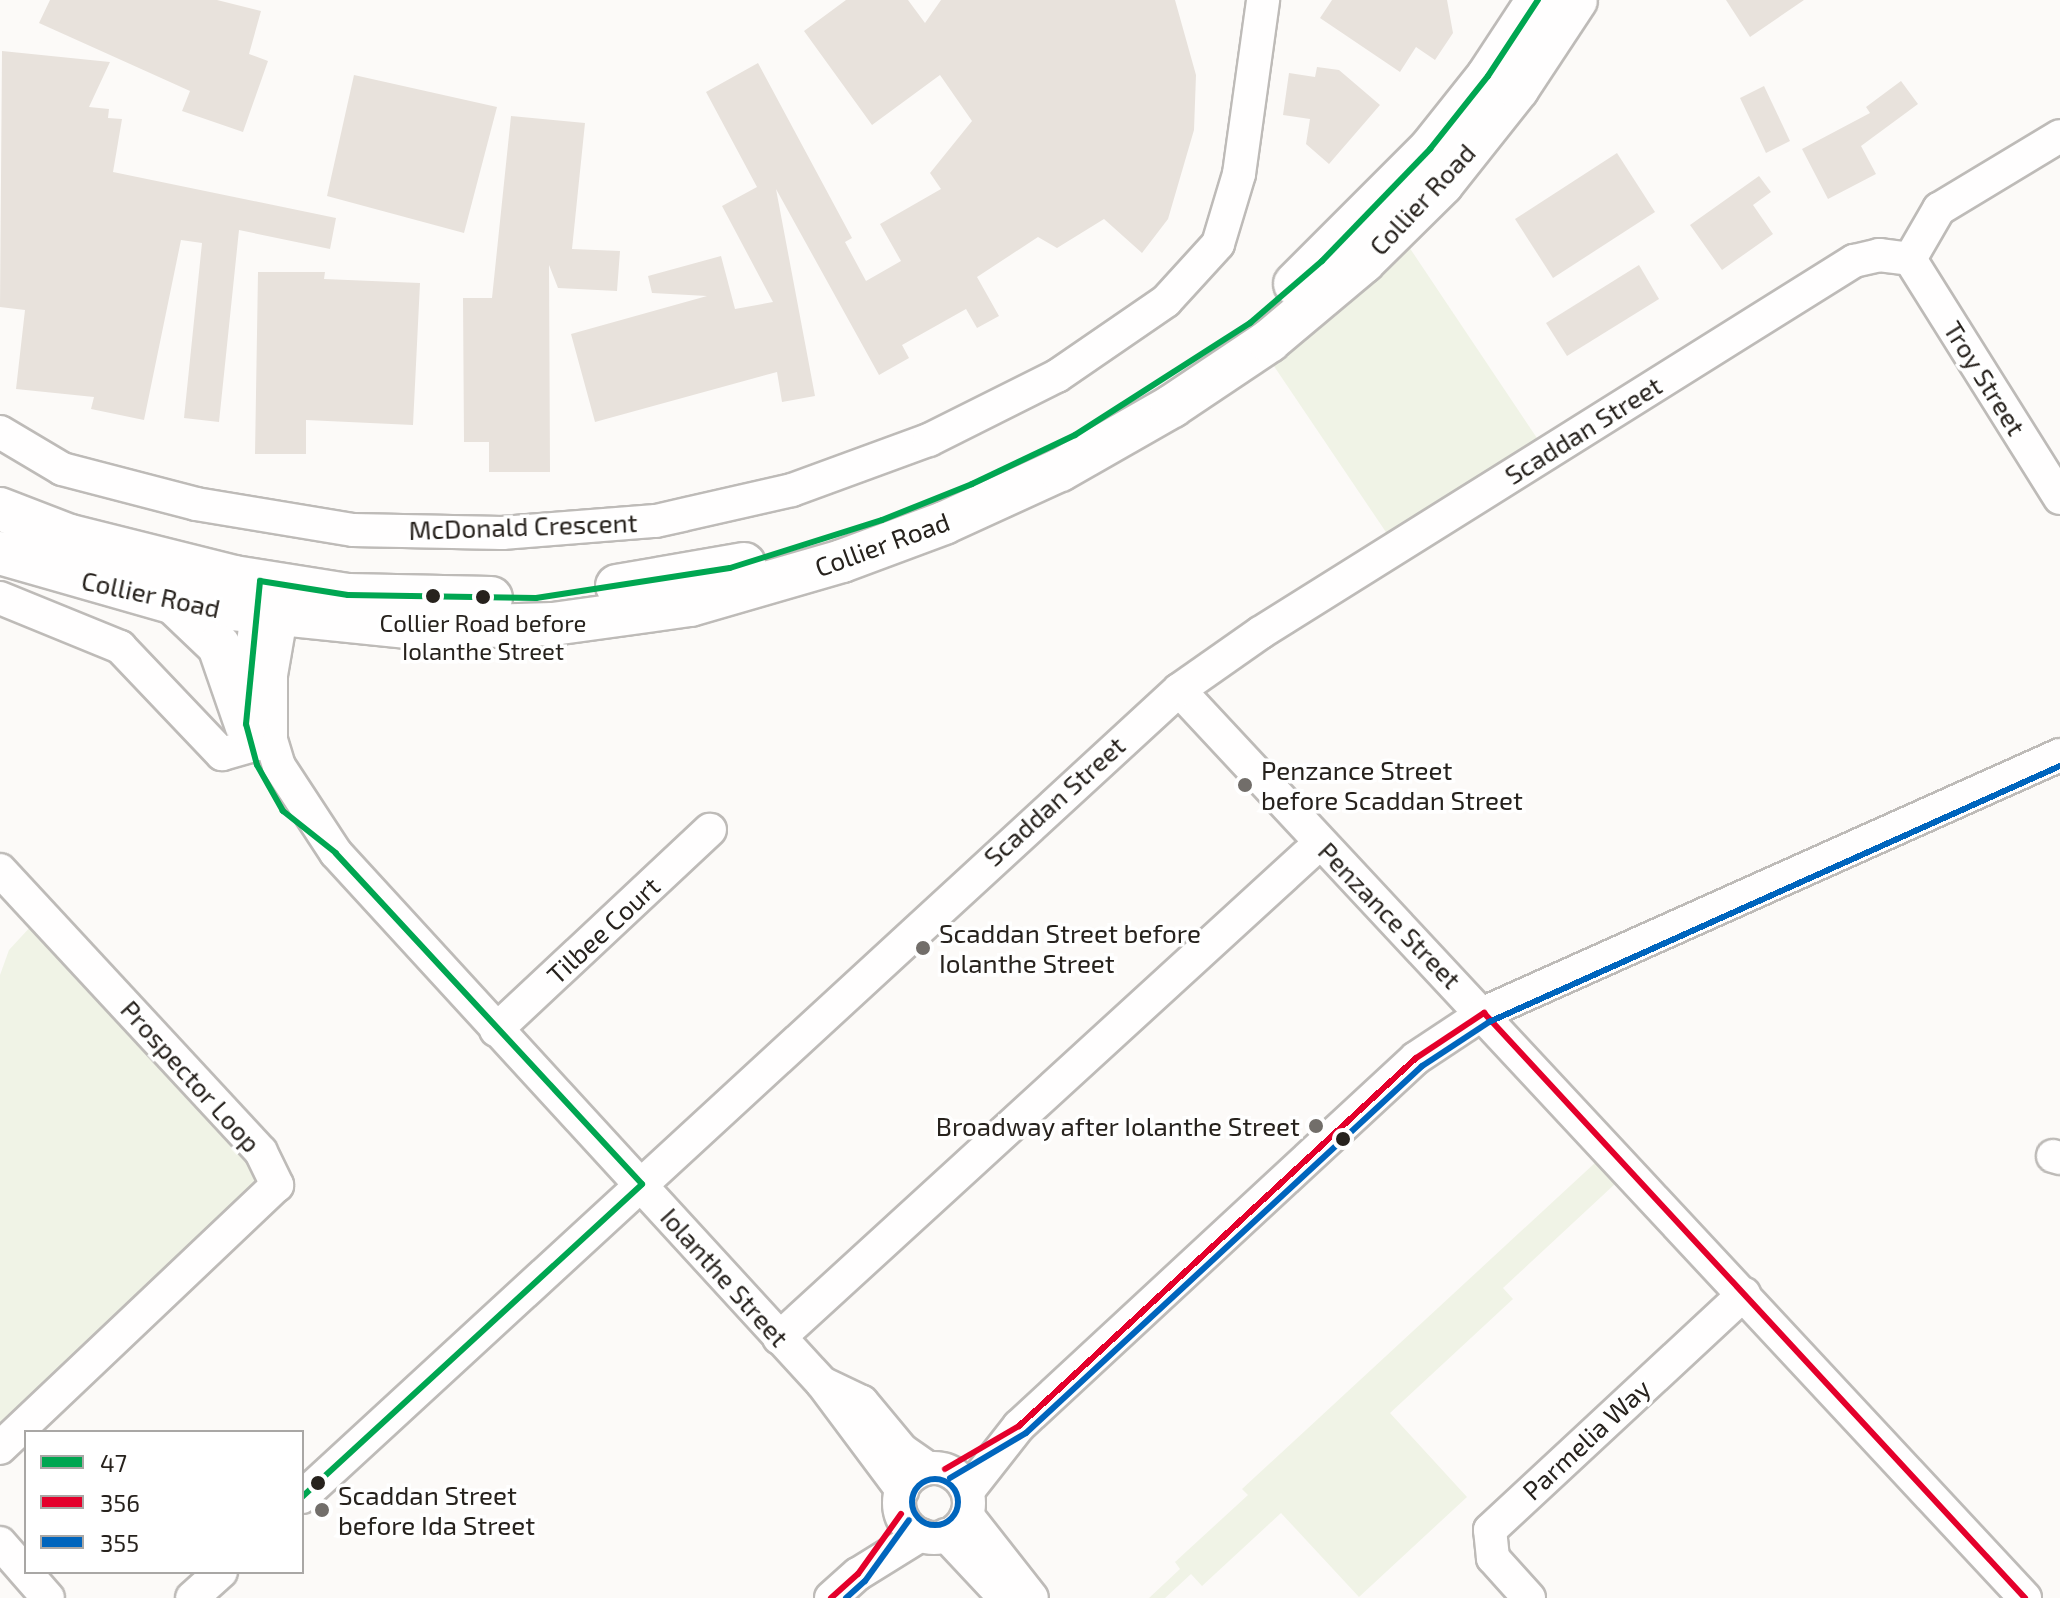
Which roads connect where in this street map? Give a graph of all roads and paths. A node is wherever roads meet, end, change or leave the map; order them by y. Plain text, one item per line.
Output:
1 (1263, 0) edge
2 (1538, 0) edge
3 (1576, 0) edge
4 (2060, 136) edge
5 (1910, 259) junction
6 (0, 432) edge
7 (2060, 498) edge
8 (0, 509) edge
9 (0, 553) edge
10 (0, 598) edge
11 (271, 599) junction
12 (174, 603) junction
13 (1179, 690) junction
14 (256, 736) junction
15 (2060, 755) edge
16 (710, 830) dead end
17 (1320, 843) junction
18 (0, 870) edge
19 (1484, 1013) junction
20 (496, 1030) junction
21 (642, 1184) junction
22 (1744, 1294) junction
23 (779, 1338) junction
24 (0, 1448) edge
25 (304, 1495) edge
26 (935, 1502) junction
27 (0, 1543) edge
28 (24, 1570) edge
29 (27, 1574) edge
30 (219, 1574) edge
31 (48, 1598) edge
32 (192, 1598) edge
33 (831, 1598) edge
34 (1005, 1598) edge
35 (1032, 1598) edge
36 (1529, 1598) edge
37 (2025, 1598) edge

1 - 6 street, McDonald Crescent
2 - 11 main road, Collier Road
3 - 11 main road, Collier Road
4 - 5 street
5 - 7 street, Troy Street
5 - 13 street, Scaddan Street
8 - 11 main road, Collier Road
9 - 12 main road, Collier Road
10 - 14 street
11 - 12 main road, Collier Road
11 - 14 street, Iolanthe Street
12 - 14 main road
13 - 17 street, Penzance Street
13 - 21 street, Scaddan Street
14 - 20 street, Iolanthe Street
15 - 19 street
16 - 20 street, Tilbee Court
17 - 19 street, Penzance Street
17 - 23 street
18 - 24 street, Prospector Loop
19 - 22 street, Penzance Street
19 - 26 street
20 - 21 street, Iolanthe Street
21 - 23 street, Iolanthe Street
21 - 25 street, Scaddan Street
22 - 36 street, Parmelia Way
22 - 37 street, Penzance Street
23 - 26 street, Iolanthe Street
26 - 33 street
26 - 34 street, Iolanthe Street
26 - 35 street, Iolanthe Street
27 - 28 street
29 - 31 street
30 - 32 street

